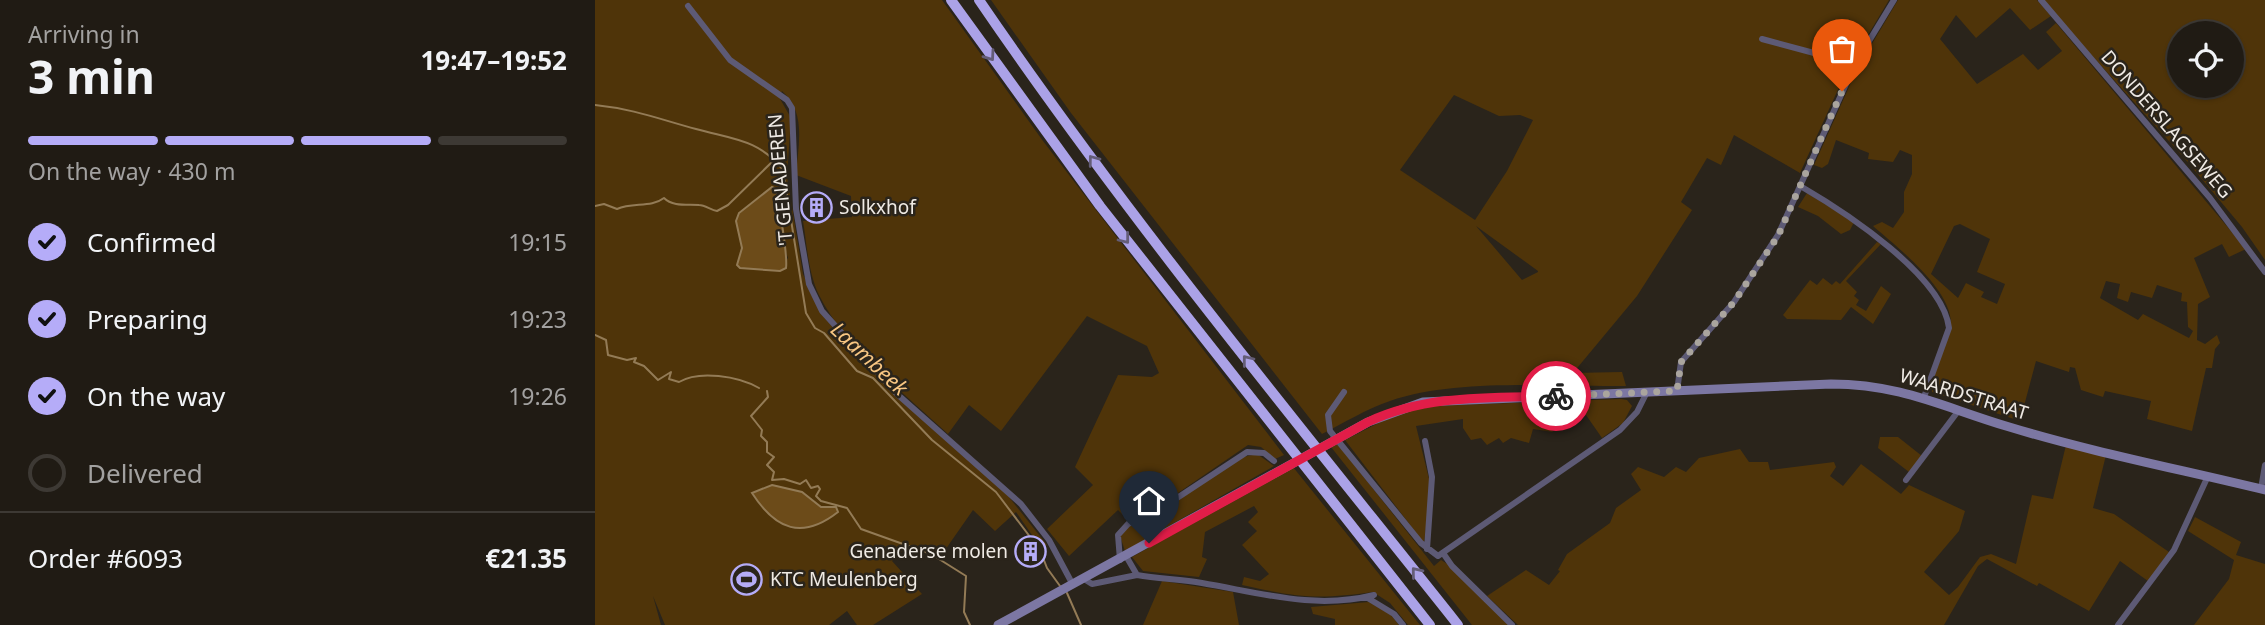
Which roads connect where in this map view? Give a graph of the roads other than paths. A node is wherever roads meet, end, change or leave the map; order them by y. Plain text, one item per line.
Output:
1 (951, 0) edge
2 (979, 0) edge
3 (1894, 0) edge
4 (2041, 0) edge
5 (688, 6) dead end
6 (1762, 39) dead end
7 (1855, 64) junction
8 (1802, 187) junction
9 (2265, 272) edge
10 (1677, 391) junction
11 (1344, 392) dead end
12 (1647, 392) junction
13 (1924, 397) junction
14 (1959, 410) junction
15 (1425, 441) dead end
16 (1274, 461) dead end
17 (2265, 466) edge
18 (2208, 476) junction
19 (1906, 480) dead end
20 (2263, 489) edge
21 (1427, 549) junction
22 (1443, 553) junction
23 (1123, 558) junction
24 (1137, 575) junction
25 (1084, 579) junction
26 (1073, 585) junction
27 (998, 625) edge
28 (1403, 625) edge
29 (1430, 625) edge
30 (1458, 625) edge
31 (1512, 625) edge
32 (2118, 625) edge

1 -> 29 highway
30 -> 2 highway
3 - 7 street
4 - 9 street, DONDERSLAGSEWEG
5 - 26 street, 'T GENADEREN
6 - 7 street
7 - 8 street
8 - 10 street
8 - 13 street
10 - 12 street, WAARDSTRAAT
10 - 13 street, WAARDSTRAAT
11 - 21 street
12 - 22 street
12 - 23 street, WAARDSTRAAT
13 - 14 street, WAARDSTRAAT
14 - 18 street, WAARDSTRAAT
14 - 19 street
15 - 21 street
16 - 23 street
17 - 20 street
18 - 20 street, WAARDSTRAAT
18 - 32 street
21 - 22 street
22 - 31 street
23 - 24 street
23 - 25 street, WAARDSTRAAT
24 - 25 street
24 - 28 street
25 - 26 street, WAARDSTRAAT
26 - 27 street, WAARDSTRAAT

